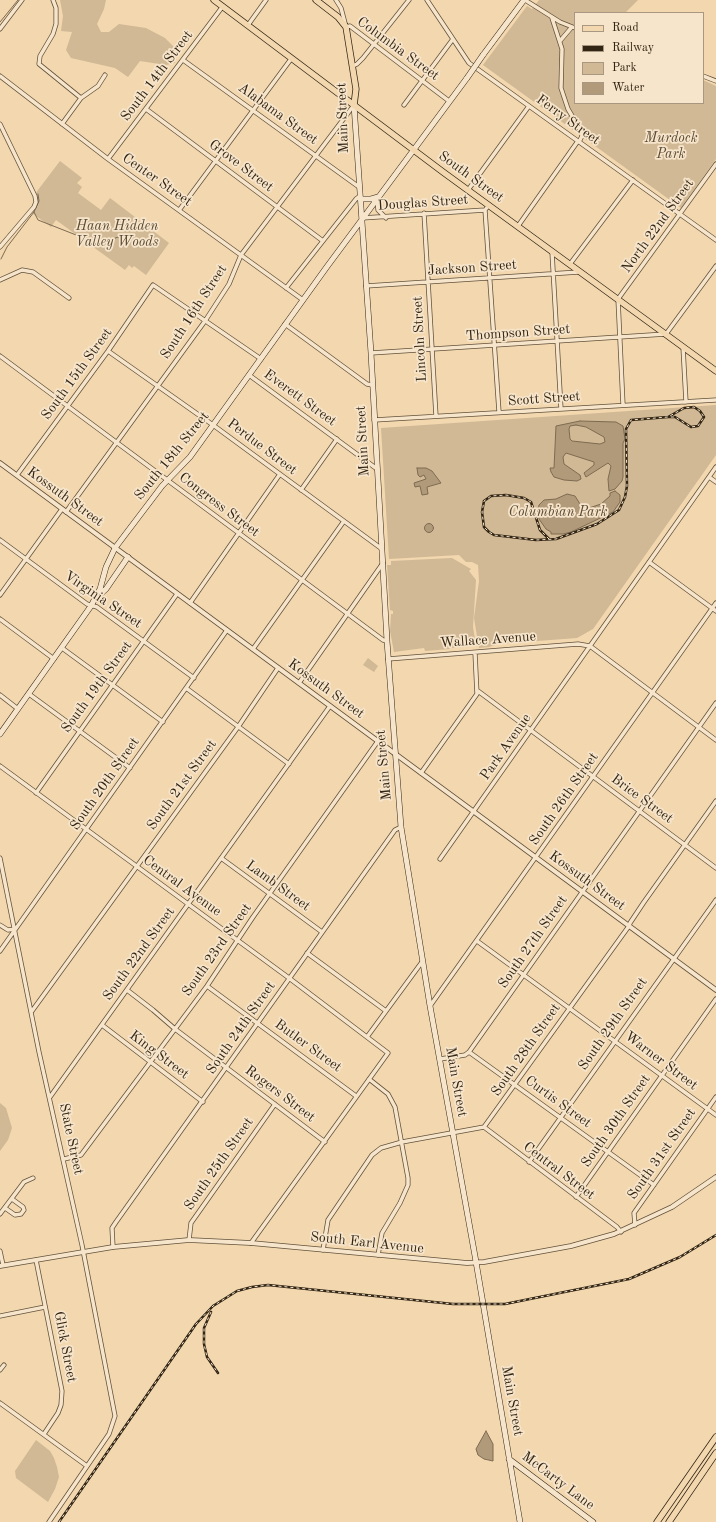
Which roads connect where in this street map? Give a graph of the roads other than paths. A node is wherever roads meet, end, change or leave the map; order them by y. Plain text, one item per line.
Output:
1 (22, 0) edge
2 (53, 0) edge
3 (214, 0) edge
4 (266, 0) edge
5 (316, 0) edge
6 (409, 0) edge
7 (427, 0) edge
8 (525, 0) edge
9 (336, 1) edge
10 (223, 6) junction
11 (332, 12) junction
12 (552, 18) junction
13 (248, 25) junction
14 (346, 27) junction
15 (573, 28) edge
16 (0, 29) edge
17 (453, 39) junction
18 (560, 41) junction
19 (374, 44) junction
20 (291, 59) junction
21 (183, 60) junction
22 (352, 66) junction
23 (105, 75) dead end
24 (0, 76) edge
25 (704, 76) edge
26 (422, 80) junction
27 (716, 81) edge
28 (81, 98) junction
29 (449, 101) junction
30 (354, 105) junction
31 (404, 105) dead end
32 (529, 106) junction
33 (146, 109) junction
34 (253, 109) junction
35 (0, 124) edge
36 (62, 124) junction
37 (578, 142) junction
38 (414, 150) junction
39 (315, 156) junction
40 (108, 159) junction
41 (216, 160) junction
42 (716, 164) edge
43 (633, 180) junction
44 (359, 187) junction
45 (468, 190) junction
46 (360, 197) junction
47 (378, 198) junction
48 (277, 206) junction
49 (487, 208) junction
50 (180, 209) junction
51 (424, 213) junction
52 (681, 214) junction
53 (362, 218) junction
54 (386, 218) junction
55 (518, 226) junction
56 (348, 238) junction
57 (716, 240) edge
58 (323, 241) junction
59 (363, 241) junction
60 (0, 247) edge
61 (552, 250) junction
62 (241, 255) junction
63 (570, 264) junction
64 (716, 266) edge
65 (580, 272) junction
66 (552, 273) junction
67 (490, 277) junction
68 (0, 280) edge
69 (428, 282) junction
70 (366, 286) junction
71 (286, 288) junction
72 (68, 298) dead end
73 (303, 300) junction
74 (618, 300) junction
75 (205, 321) junction
76 (285, 324) junction
77 (666, 334) junction
78 (619, 338) junction
79 (557, 342) junction
80 (495, 346) junction
81 (683, 347) junction
82 (431, 349) junction
83 (108, 351) junction
84 (371, 353) junction
85 (0, 356) edge
86 (261, 359) junction
87 (716, 371) edge
88 (249, 375) junction
89 (372, 384) junction
90 (157, 387) junction
91 (716, 400) edge
92 (686, 402) junction
93 (623, 405) junction
94 (68, 406) junction
95 (561, 409) junction
96 (499, 412) junction
97 (436, 416) junction
98 (374, 420) junction
99 (213, 425) junction
100 (337, 439) junction
101 (117, 442) junction
102 (0, 463) edge
103 (716, 467) edge
104 (377, 469) junction
105 (280, 474) junction
106 (17, 475) junction
107 (709, 477) junction
108 (168, 481) junction
109 (716, 482) edge
110 (301, 490) junction
111 (62, 508) junction
112 (66, 512) junction
113 (344, 520) junction
114 (239, 534) junction
115 (0, 540) edge
116 (115, 548) junction
117 (382, 549) junction
118 (128, 557) junction
119 (26, 559) junction
120 (649, 562) junction
121 (383, 563) junction
122 (302, 580) junction
123 (177, 594) junction
124 (0, 595) edge
125 (96, 598) junction
126 (190, 603) junction
127 (716, 603) edge
128 (91, 606) junction
129 (714, 610) edge
130 (347, 613) junction
131 (0, 619) edge
132 (227, 630) junction
133 (144, 640) junction
134 (387, 641) junction
135 (590, 646) junction
136 (62, 648) junction
137 (253, 649) junction
138 (475, 653) junction
139 (54, 659) junction
140 (388, 659) junction
141 (278, 668) junction
142 (194, 678) junction
143 (299, 683) junction
144 (112, 685) junction
145 (186, 688) junction
146 (478, 691) junction
147 (653, 693) junction
148 (29, 694) junction
149 (0, 695) edge
150 (716, 703) edge
151 (330, 706) junction
152 (18, 709) junction
153 (162, 722) junction
154 (238, 727) junction
155 (699, 727) junction
156 (532, 730) junction
157 (79, 731) junction
158 (0, 734) edge
159 (716, 740) edge
160 (378, 741) junction
161 (395, 754) junction
162 (289, 764) junction
163 (0, 766) edge
164 (130, 768) junction
165 (421, 773) junction
166 (593, 777) junction
167 (36, 793) junction
168 (716, 801) edge
169 (640, 811) junction
170 (474, 812) junction
171 (401, 827) junction
172 (86, 830) junction
173 (685, 844) junction
174 (0, 858) edge
175 (221, 858) junction
176 (536, 858) junction
177 (440, 859) dead end
178 (137, 867) junction
179 (716, 868) edge
180 (582, 892) junction
181 (270, 894) junction
182 (716, 900) edge
183 (188, 904) junction
184 (0, 925) edge
185 (629, 926) junction
186 (15, 929) junction
187 (322, 932) junction
188 (477, 940) junction
189 (238, 941) junction
190 (0, 950) edge
191 (307, 953) junction
192 (673, 959) junction
193 (422, 962) junction
194 (524, 975) junction
195 (289, 978) junction
196 (208, 986) junction
197 (127, 990) junction
198 (716, 990) edge
199 (716, 999) edge
200 (430, 1006) junction
201 (569, 1008) junction
202 (32, 1011) junction
203 (386, 1011) junction
204 (257, 1023) junction
205 (102, 1025) junction
206 (175, 1029) junction
207 (367, 1037) junction
208 (616, 1041) junction
209 (469, 1052) junction
210 (440, 1059) junction
211 (150, 1062) junction
212 (227, 1068) junction
213 (662, 1076) junction
214 (369, 1079) junction
215 (515, 1084) junction
216 (356, 1096) junction
217 (50, 1097) junction
218 (716, 1097) edge
219 (203, 1102) junction
220 (275, 1104) junction
221 (708, 1109) junction
222 (716, 1115) edge
223 (561, 1118) junction
224 (484, 1128) junction
225 (452, 1133) junction
226 (325, 1142) junction
227 (402, 1142) junction
228 (608, 1152) junction
229 (64, 1159) junction
230 (529, 1162) junction
231 (716, 1177) edge
232 (33, 1178) dead end
233 (654, 1185) junction
234 (576, 1197) junction
235 (12, 1198) junction
236 (5, 1208) junction
237 (0, 1214) edge
238 (635, 1225) junction
239 (621, 1232) junction
240 (189, 1240) junction
241 (251, 1243) junction
242 (113, 1247) junction
243 (323, 1250) junction
244 (0, 1251) edge
245 (83, 1252) junction
246 (378, 1255) junction
247 (36, 1260) junction
248 (476, 1262) junction
249 (1, 1265) edge
250 (45, 1307) junction
251 (0, 1316) edge
252 (4, 1365) dead end
253 (0, 1370) edge
254 (0, 1403) edge
255 (44, 1434) junction
256 (716, 1437) edge
257 (716, 1453) edge
258 (510, 1459) junction
259 (87, 1466) junction
260 (49, 1522) edge
261 (520, 1522) edge
262 (593, 1522) edge
263 (657, 1522) edge
264 (669, 1522) edge

1 - 16 street
2 - 28 street
3 - 10 main road, South Street
4 - 13 street
5 - 11 main road, Columbia Street
6 - 19 street
7 - 17 street, Ferry Street
8 - 12 street
8 - 29 main road, South 18th Street, bridge
9 - 11 street
9 - 14 street, Main Street
10 - 13 main road, South Street
10 - 21 street, South 14th Street
11 - 14 main road, Columbia Street
12 - 15 street
12 - 18 street
13 - 20 main road, South Street
14 - 19 street, Columbia Street
14 - 22 main road, Main Street
15 - 18 street
17 - 26 street
17 - 32 street, Ferry Street
18 - 37 street
19 - 22 street
19 - 26 street, Columbia Street
20 - 30 main road, South Street
20 - 34 street
21 - 33 street, South 14th Street
21 - 34 street, Alabama Street
22 - 30 main road, Main Street
23 - 28 street
24 - 36 street, Center Street
25 - 27 street
26 - 29 street, Columbia Street
26 - 31 street
28 - 36 street
29 - 38 main road, South 18th Street
30 - 38 main road, South Street
30 - 39 street, South 16th Street
30 - 44 main road, Main Street
32 - 37 street, Ferry Street
32 - 45 street
33 - 40 street, South 14th Street
33 - 41 street, Grove Street
34 - 39 street, Alabama Street
34 - 41 street
35 - 60 street
36 - 40 street, Center Street
37 - 43 street, Ferry Street
37 - 55 street
38 - 45 main road, South Street
38 - 47 main road, South 18th Street
39 - 44 street, Alabama Street
39 - 48 street, South 16th Street
40 - 50 street, Center Street
41 - 48 street, Grove Street
41 - 50 street
42 - 52 street, North 22nd Street
43 - 52 street, Ferry Street
43 - 63 street
44 - 46 main road, Main Street
45 - 49 main road, South Street
46 - 47 main road
46 - 53 main road, Main Street
46 - 58 street
47 - 53 main road, South 18th Street
47 - 54 street
48 - 58 street, Grove Street
48 - 62 street, South 16th Street
49 - 51 street, Douglas Street
49 - 55 main road, South Street
49 - 67 street
50 - 62 street, Center Street
51 - 54 street, Douglas Street
51 - 69 street, Lincoln Street
52 - 57 street, Ferry Street
52 - 74 street, North 22nd Street
53 - 54 street, Douglas Street
53 - 56 main road, South 18th Street
53 - 59 main road, Main Street
55 - 61 main road, South Street
56 - 59 main road
56 - 73 main road, South 18th Street
58 - 71 street
59 - 70 main road, Main Street
61 - 63 main road, South Street
61 - 66 street
62 - 71 street, Center Street
62 - 75 street, South 16th Street
63 - 65 main road, South Street
64 - 77 street
65 - 66 street, Jackson Street
65 - 74 main road, South Street
66 - 67 street, Jackson Street
66 - 79 street
67 - 69 street, Jackson Street
67 - 80 street
68 - 72 street
69 - 70 street, Jackson Street
69 - 82 street, Lincoln Street
70 - 84 main road, Main Street
71 - 73 street, Center Street
73 - 76 main road, South 18th Street
74 - 77 main road, South Street
74 - 78 street
75 - 83 street, South 15th Street
75 - 86 street
75 - 90 street, South 16th Street
76 - 86 main road, South 18th Street
76 - 89 street
77 - 78 street, Thompson Street
77 - 81 main road, South Street
78 - 79 street, Thompson Street
78 - 93 street
79 - 80 street, Thompson Street
79 - 95 street
80 - 82 street, Thompson Street
80 - 96 street
81 - 87 main road, South Street
81 - 92 street
82 - 84 street, Thompson Street
82 - 97 street, Lincoln Street
83 - 90 street, Perdue Street
83 - 94 street, South 15th Street
84 - 89 main road, Main Street
85 - 94 street, Congress Street
86 - 88 main road, South 18th Street
88 - 99 main road, South 18th Street
88 - 100 street, Everett Street
89 - 98 main road, Main Street
90 - 99 street, Perdue Street
90 - 101 street, South 16th Street
91 - 92 street, Scott Street
92 - 93 street, Scott Street
93 - 95 street, Scott Street
94 - 101 street, Congress Street
94 - 106 street, South 15th Street
95 - 96 street, Scott Street
96 - 97 street, Scott Street
97 - 98 street, Scott Street
98 - 104 main road, Main Street
99 - 105 street, Perdue Street
99 - 108 main road, South 18th Street
100 - 104 street, Everett Street
100 - 110 street
101 - 108 street, Congress Street
101 - 112 street, South 16th Street
102 - 106 street, Kossuth Street
103 - 107 street
104 - 117 main road, Main Street
105 - 110 street, Perdue Street
105 - 114 street
106 - 111 street, Kossuth Street
107 - 109 street
107 - 120 street
108 - 114 street, Congress Street
108 - 116 main road, South 18th Street
110 - 113 street, Perdue Street
111 - 112 street, Kossuth Street
111 - 119 street
112 - 116 street, Kossuth Street
113 - 117 street, Perdue Street
113 - 122 street
114 - 122 street, Congress Street
114 - 126 street
115 - 119 street, Virginia Street
116 - 118 street, Kossuth Street
116 - 125 main road, South 18th Street
117 - 121 main road, Main Street
118 - 123 street, Kossuth Street
118 - 125 main road
119 - 124 street
119 - 128 street, Virginia Street
120 - 129 street
120 - 135 street
121 - 130 street
121 - 134 main road, Main Street
122 - 130 street, Congress Street
122 - 137 street
123 - 126 street, Kossuth Street
123 - 133 street, South 19th Street
125 - 128 main road, South 18th Street
126 - 132 street, Kossuth Street
127 - 129 street, South 26th Street
128 - 133 street, Virginia Street
128 - 136 main road, South 18th Street
129 - 147 street, South 26th Street
130 - 134 street, Congress Street
130 - 143 street
131 - 139 street
132 - 137 street, Kossuth Street
132 - 142 street, South 20th Street
133 - 142 street, Virginia Street
133 - 144 street, South 19th Street
134 - 140 main road, Main Street
135 - 138 street, Wallace Avenue
135 - 147 street
135 - 156 street, Park Avenue
136 - 139 main road, South 18th Street
136 - 144 street
137 - 141 street, Kossuth Street
138 - 140 street, Wallace Avenue
138 - 146 street
139 - 148 main road, South 18th Street
140 - 161 main road, Main Street
141 - 143 street, Kossuth Street
141 - 154 street, South 21st Street
142 - 145 street, South 20th Street
143 - 151 street, Kossuth Street
144 - 153 street
144 - 157 street, South 19th Street
145 - 153 street, South 20th Street
145 - 154 street
146 - 156 street, Brice Street
146 - 165 street
147 - 155 street
147 - 166 street, South 26th Street
148 - 152 main road, South 18th Street
148 - 157 street
149 - 152 street
150 - 155 street, South 27th Street
151 - 160 street, Kossuth Street
151 - 162 street, South 22nd Street
152 - 158 main road, South 18th Street
153 - 164 street, South 20th Street
154 - 162 street
154 - 178 street, South 21st Street
155 - 159 street
155 - 169 street, South 27th Street
156 - 166 street, Brice Street
156 - 170 street, Park Avenue
157 - 164 street
157 - 167 street, South 19th Street
160 - 161 street, Kossuth Street
160 - 181 street, South 23rd Street
161 - 165 street, Kossuth Street
161 - 171 main road, Main Street
162 - 175 street, South 22nd Street
163 - 167 street, Central Avenue
164 - 172 street, South 20th Street
165 - 170 street, Kossuth Street
166 - 169 street, Brice Street
166 - 176 street, South 26th Street
167 - 172 street, Central Avenue
168 - 173 street, South 28th Street
169 - 173 street, Brice Street
169 - 180 street, South 27th Street
170 - 176 street, Kossuth Street
170 - 177 street, Park Avenue
171 - 187 street, South 24th Street
171 - 193 main road, Main Street
172 - 178 street, Central Avenue
172 - 186 street, South 20th Street
173 - 179 street, Brice Street
173 - 185 street, South 28th Street
174 - 186 street, State Street
175 - 181 street, Lamb Street
175 - 183 street, South 22nd Street
176 - 180 street, Kossuth Street
176 - 188 street, South 26th Street
178 - 183 street, Central Avenue
178 - 202 street, South 21st Street
180 - 185 street, Kossuth Street
180 - 194 street, South 27th Street
181 - 187 street, Lamb Street
181 - 189 street, South 23rd Street
182 - 192 street, South 29th Street
183 - 189 street, Central Avenue
183 - 197 street, South 22nd Street
184 - 186 street
185 - 192 street, Kossuth Street
185 - 201 street, South 28th Street
186 - 190 street, South 20th Street
186 - 202 street, State Street
187 - 191 street, South 24th Street
188 - 194 street, Warner Street
188 - 200 street, South 26th Street
189 - 195 street, Central Avenue
189 - 196 street, South 23rd Street
191 - 195 street, South 24th Street
191 - 203 street
192 - 198 street, Kossuth Street
192 - 208 street, South 29th Street
193 - 200 main road, Main Street
193 - 203 street
194 - 201 street, Warner Street
194 - 209 street, South 27th Street
195 - 204 street, South 24th Street
195 - 207 street, Central Avenue
196 - 204 street, Butler Street
196 - 206 street, South 23rd Street
197 - 205 street, South 22nd Street
197 - 206 street, Rogers Street
199 - 213 street, South 30th Street
200 - 210 main road, Main Street
201 - 208 street, Warner Street
201 - 215 street, South 28th Street
202 - 217 street, State Street
203 - 207 street
204 - 212 street, South 24th Street
204 - 216 street, Butler Street
205 - 211 street, King Street
205 - 217 street, South 22nd Street
206 - 211 street, South 23rd Street
206 - 212 street, Rogers Street
207 - 214 street, Central Avenue
208 - 213 street, Warner Street
208 - 223 street, South 29th Street
209 - 210 street
209 - 215 street, Curtis Street
210 - 225 main road, Main Street
211 - 219 street, King Street
211 - 229 street, South 23rd Street
212 - 219 street, South 24th Street
212 - 220 street, Rogers Street
213 - 221 street, Warner Street
213 - 228 street, South 30th Street
214 - 216 street
214 - 227 street
215 - 223 street, Curtis Street
215 - 224 street, South 28th Street
216 - 226 street
217 - 229 street, State Street
218 - 221 street, South 31st Street
219 - 242 street, South 24th Street
220 - 226 street, Rogers Street
220 - 240 street, South 25th Street
221 - 222 street, Warner Street
221 - 233 street, South 31st Street
223 - 228 street, Curtis Street
223 - 230 street, South 29th Street
224 - 225 street
224 - 230 street, Central Street
225 - 227 street
225 - 248 main road, Main Street
226 - 241 street
227 - 243 street
227 - 246 street
228 - 233 street, Curtis Street
228 - 234 street, South 30th Street
229 - 245 street, State Street
230 - 234 street, Central Street
231 - 238 street, South Earl Avenue
232 - 235 street
233 - 238 street, South 31st Street
234 - 239 street, Central Street
235 - 236 street
235 - 236 street
236 - 237 street
238 - 239 street, South Earl Avenue
239 - 248 street, South Earl Avenue
240 - 241 street, South Earl Avenue
240 - 242 street, South Earl Avenue
241 - 243 street, South Earl Avenue
242 - 245 street, South Earl Avenue
243 - 246 street, South Earl Avenue
244 - 249 street
245 - 247 street, South Earl Avenue
245 - 259 street, State Street
246 - 248 street, South Earl Avenue
247 - 249 street, South Earl Avenue
247 - 250 street, Glick Street
248 - 258 main road, Main Street
250 - 251 street
250 - 255 street, Glick Street
252 - 253 street
254 - 255 street
255 - 259 street
256 - 263 main road
257 - 264 main road
258 - 261 main road, Main Street
258 - 262 main road, McCarty Lane
259 - 260 street

